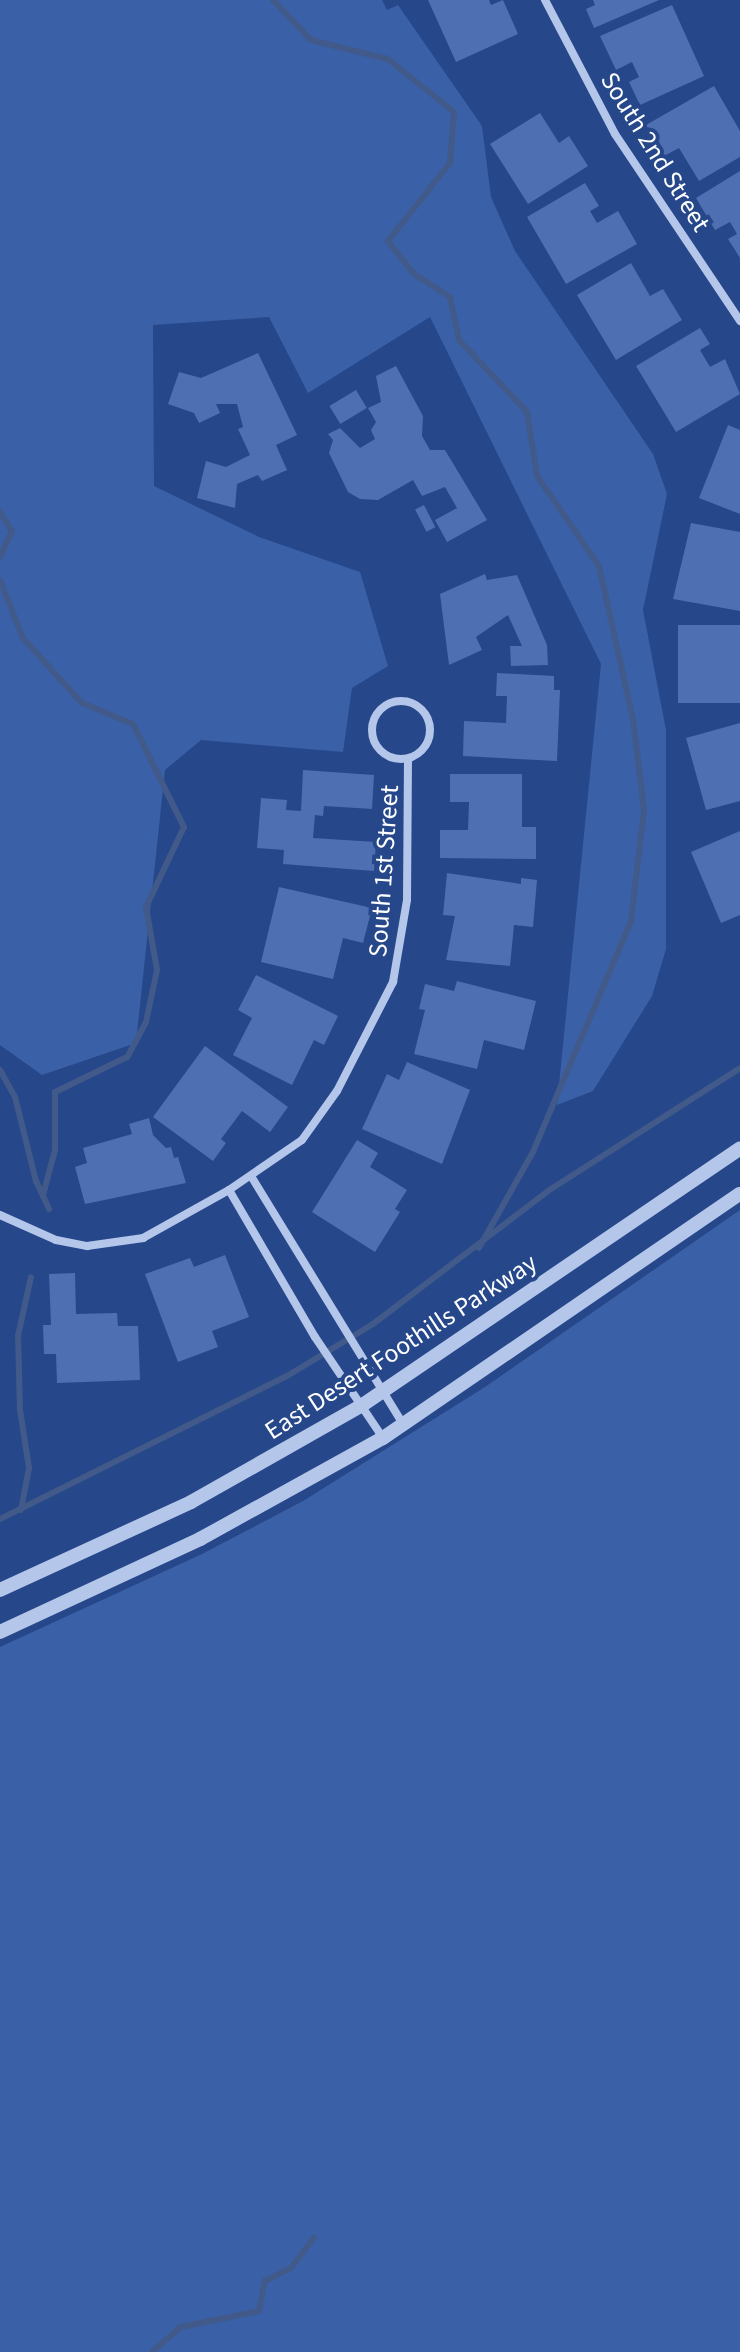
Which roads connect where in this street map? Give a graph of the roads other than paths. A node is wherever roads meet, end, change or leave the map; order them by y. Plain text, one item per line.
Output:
1 (545, 0) edge
2 (740, 321) edge
3 (408, 759) junction
4 (740, 1148) edge
5 (251, 1176) junction
6 (229, 1190) junction
7 (740, 1194) edge
8 (0, 1215) edge
9 (384, 1392) junction
10 (361, 1406) junction
11 (403, 1424) junction
12 (383, 1438) junction
13 (0, 1590) edge
14 (0, 1632) edge

1 - 2 street, South 2nd Street
3 - 3 street, South 1st Street
3 - 5 street, South 1st Street
4 - 9 street, East Desert Foothills Parkway
5 - 6 street, South 1st Street
5 - 9 street
6 - 8 street, South 1st Street
6 - 10 street
7 - 11 street
9 - 10 street, East Desert Foothills Parkway
9 - 11 street
10 - 12 street
10 - 13 street, East Desert Foothills Parkway
11 - 12 street
12 - 14 street

